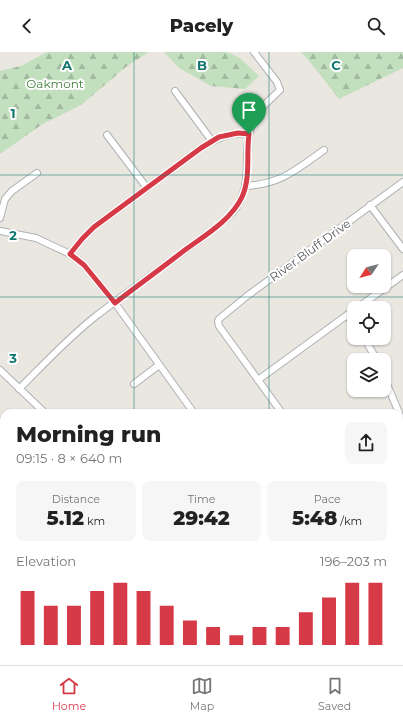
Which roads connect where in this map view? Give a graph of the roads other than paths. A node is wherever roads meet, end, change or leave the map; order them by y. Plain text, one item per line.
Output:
1 (254, 52) edge
2 (175, 91) dead end
3 (249, 134) junction
4 (107, 135) dead end
5 (212, 141) junction
6 (324, 150) dead end
7 (37, 173) dead end
8 (403, 182) edge
9 (245, 186) junction
10 (148, 188) junction
11 (370, 206) junction
12 (0, 218) edge
13 (0, 232) edge
14 (403, 249) edge
15 (70, 254) junction
16 (403, 275) edge
17 (367, 301) edge
18 (115, 303) junction
19 (347, 315) edge
20 (159, 365) junction
21 (0, 370) edge
22 (258, 380) junction
23 (134, 384) dead end
24 (19, 389) junction
25 (391, 394) edge
26 (41, 409) edge
27 (191, 409) edge
28 (279, 409) edge
29 (397, 409) edge

1 - 3 street
2 - 5 street
3 - 5 street
3 - 9 street
4 - 10 street
5 - 10 street
6 - 9 street
7 - 12 street
8 - 11 street, River Bluff Drive
9 - 18 street
10 - 15 street
11 - 14 street
11 - 22 street, River Bluff Drive
13 - 15 street
15 - 18 street
16 - 17 street
18 - 20 street
18 - 24 street
19 - 22 street
20 - 23 street
20 - 27 street
21 - 24 street
22 - 28 street
24 - 26 street
25 - 29 street

